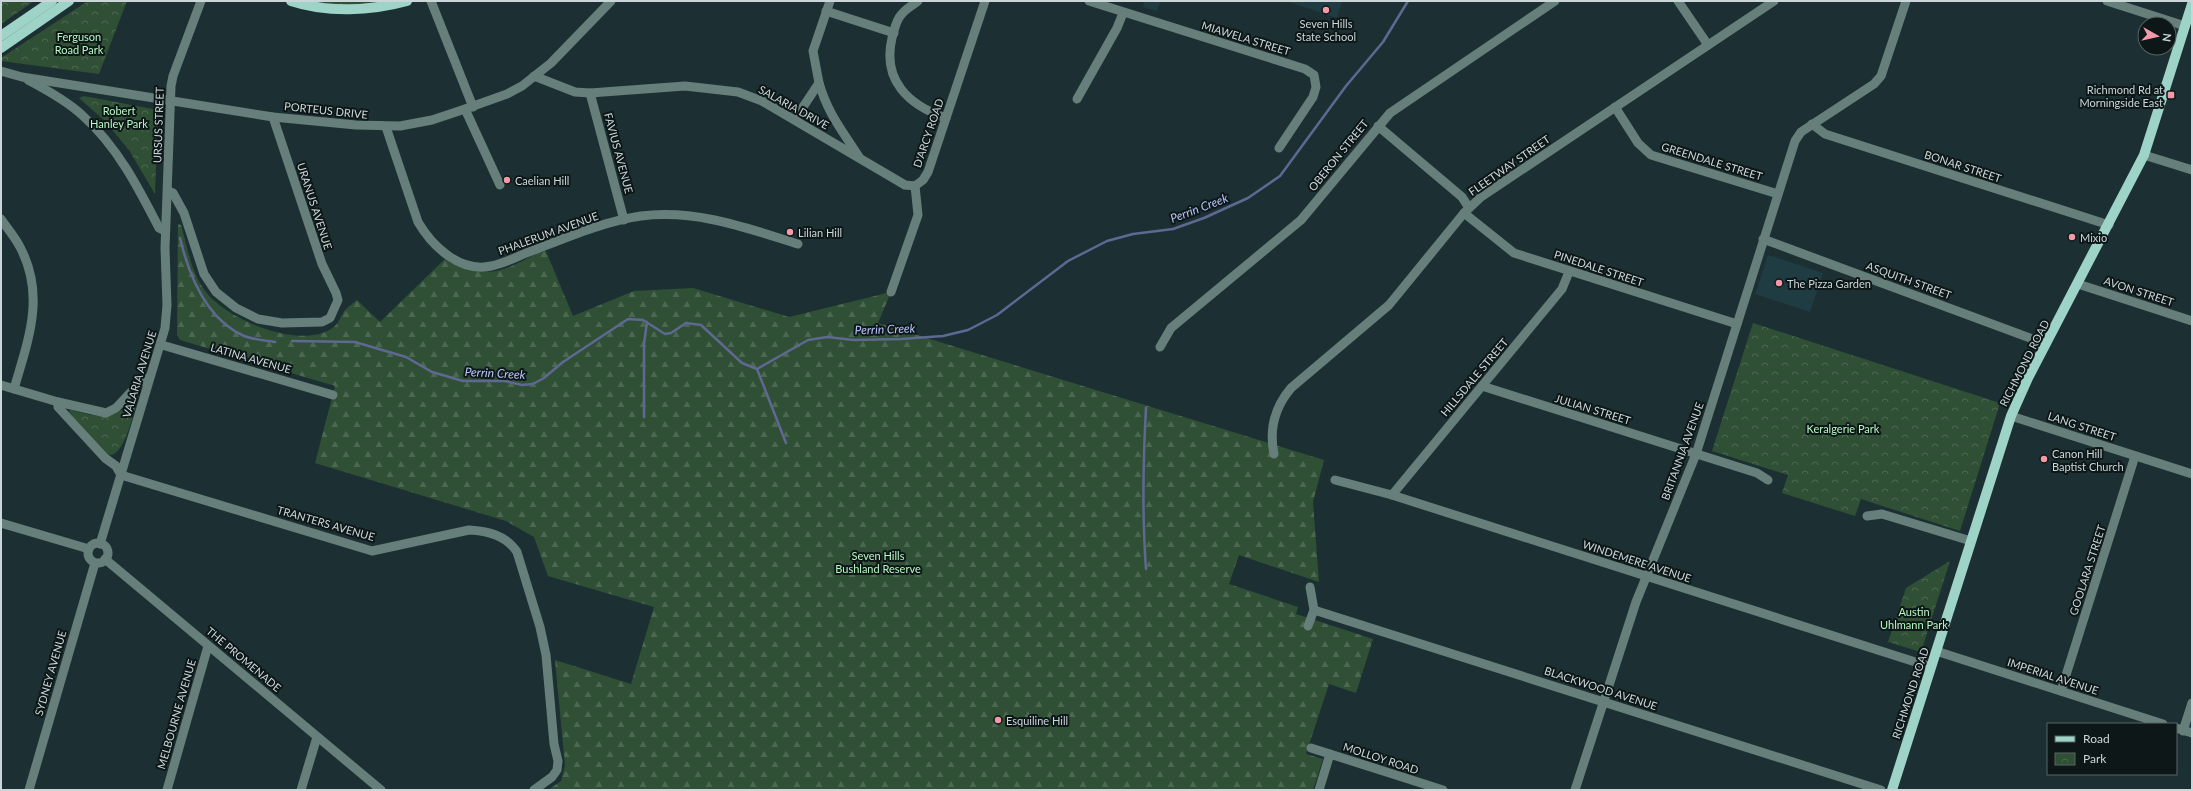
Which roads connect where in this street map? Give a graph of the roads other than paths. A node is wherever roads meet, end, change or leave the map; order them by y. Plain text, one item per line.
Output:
1 (52, 1) edge
2 (69, 1) edge
3 (201, 1) edge
4 (291, 1) edge
5 (407, 1) edge
6 (431, 1) edge
7 (611, 1) edge
8 (830, 1) edge
9 (918, 1) edge
10 (985, 1) edge
11 (1089, 1) edge
12 (1555, 1) edge
13 (1678, 1) edge
14 (1774, 1) edge
15 (1906, 1) edge
16 (2107, 1) edge
17 (2192, 4) edge
18 (826, 11) junction
19 (1123, 13) junction
20 (2185, 26) junction
21 (894, 33) junction
22 (1, 36) edge
23 (1708, 45) junction
24 (1, 48) edge
25 (1, 71) edge
26 (534, 76) junction
27 (22, 77) junction
28 (819, 83) junction
29 (590, 93) junction
30 (1077, 98) dead end
31 (170, 99) junction
32 (1615, 107) junction
33 (469, 108) junction
34 (273, 117) junction
35 (946, 118) junction
36 (795, 119) junction
37 (1812, 124) junction
38 (1378, 126) junction
39 (386, 127) junction
40 (1279, 148) dead end
41 (2144, 155) junction
42 (861, 160) junction
43 (2192, 170) edge
44 (500, 186) dead end
45 (915, 186) junction
46 (168, 191) junction
47 (1778, 194) junction
48 (1467, 211) junction
49 (1, 219) edge
50 (624, 220) junction
51 (2109, 225) junction
52 (165, 231) junction
53 (1763, 239) junction
54 (798, 244) dead end
55 (1569, 272) junction
56 (2078, 284) junction
57 (891, 292) dead end
58 (2192, 321) edge
59 (1737, 324) junction
60 (2046, 344) junction
61 (162, 345) junction
62 (1160, 347) dead end
63 (149, 378) junction
64 (1, 385) edge
65 (1482, 386) junction
66 (14, 389) junction
67 (333, 395) dead end
68 (58, 402) junction
69 (2011, 416) junction
70 (1274, 454) dead end
71 (1696, 454) junction
72 (2136, 456) junction
73 (2192, 474) edge
74 (121, 475) junction
75 (1335, 480) dead end
76 (1768, 480) dead end
77 (1392, 495) junction
78 (1867, 516) dead end
79 (1, 523) edge
80 (1971, 541) junction
81 (100, 544) junction
82 (89, 549) junction
83 (105, 559) junction
84 (95, 562) junction
85 (1646, 576) junction
86 (1310, 587) dead end
87 (1314, 610) junction
88 (1308, 626) dead end
89 (208, 646) junction
90 (1936, 652) junction
91 (1931, 666) junction
92 (2061, 691) junction
93 (1603, 702) junction
94 (2192, 703) edge
95 (2160, 723) edge
96 (2184, 731) edge
97 (317, 737) junction
98 (1312, 748) dead end
99 (1330, 754) junction
100 (367, 778) junction
101 (1413, 781) junction
102 (29, 790) edge
103 (167, 790) edge
104 (301, 790) edge
105 (370, 790) edge
106 (381, 790) edge
107 (534, 790) edge
108 (1319, 790) edge
109 (1410, 790) edge
110 (1443, 790) edge
111 (1575, 790) edge
112 (1881, 790) edge
113 (1892, 790) edge

1 - 22 main road
2 - 24 main road
3 - 31 street, URSUS STREET
4 - 5 main road
6 - 33 street
7 - 26 street, PORTEUS DRIVE
8 - 18 street
9 - 21 street
10 - 35 street, D'ARCY ROAD
11 - 19 street, MIAWELA STREET
12 - 38 street, OBERON STREET
13 - 23 street
14 - 23 street, FLEETWAY STREET
15 - 37 street, BRITANNIA AVENUE
16 - 20 street
17 - 20 main road, RICHMOND ROAD
18 - 21 street
18 - 28 street
19 - 30 street
19 - 40 street, MIAWELA STREET
20 - 41 main road, RICHMOND ROAD
21 - 35 street
23 - 32 street, FLEETWAY STREET
25 - 27 street, PORTEUS DRIVE
26 - 29 street, SALARIA DRIVE
26 - 33 street, PORTEUS DRIVE
27 - 31 street, PORTEUS DRIVE
27 - 52 street
28 - 36 street
28 - 42 street
29 - 36 street, SALARIA DRIVE
29 - 50 street, FAVIUS AVENUE
31 - 34 street, PORTEUS DRIVE
31 - 46 street, URSUS STREET
32 - 47 street, GREENDALE STREET
32 - 48 street, FLEETWAY STREET
33 - 39 street, PORTEUS DRIVE
33 - 44 street
34 - 39 street, PORTEUS DRIVE
34 - 46 street, URANUS AVENUE
35 - 45 street, D'ARCY ROAD
36 - 42 street, SALARIA DRIVE
37 - 47 street, BRITANNIA AVENUE
37 - 51 street, BONAR STREET
38 - 48 street, PINEDALE STREET
38 - 62 street, OBERON STREET
39 - 50 street, PHALERUM AVENUE
41 - 43 street
41 - 51 main road, RICHMOND ROAD
42 - 45 street, SALARIA DRIVE
45 - 57 street
46 - 52 street, URSUS STREET
47 - 53 street, BRITANNIA AVENUE
48 - 55 street, PINEDALE STREET
48 - 70 street, FLEETWAY STREET
49 - 66 street
50 - 54 street, PHALERUM AVENUE
51 - 56 main road, RICHMOND ROAD
52 - 61 street, VALARIA AVENUE
53 - 59 street, BRITANNIA AVENUE
53 - 60 street, ASQUITH STREET
55 - 59 street, PINEDALE STREET
55 - 65 street, HILLSDALE STREET
56 - 58 street, AVON STREET
56 - 60 main road, RICHMOND ROAD
59 - 71 street, BRITANNIA AVENUE
60 - 69 main road, RICHMOND ROAD
61 - 63 street, VALARIA AVENUE
61 - 67 street, LATINA AVENUE
63 - 68 street
63 - 74 street, VALARIA AVENUE
64 - 66 street
65 - 71 street, JULIAN STREET
65 - 77 street, HILLSDALE STREET
66 - 68 street
68 - 74 street
69 - 72 street, LANG STREET
69 - 80 main road, RICHMOND ROAD
71 - 76 street, JULIAN STREET
71 - 85 street, BRITANNIA AVENUE
72 - 73 street, LANG STREET
72 - 92 street, GOOLARA STREET
74 - 81 street
74 - 107 street, TRANTERS AVENUE
75 - 77 street, WINDEMERE AVENUE
77 - 85 street, WINDEMERE AVENUE
78 - 80 street
79 - 82 street
80 - 90 main road, RICHMOND ROAD
81 - 82 street
81 - 83 street
82 - 84 street
83 - 84 street
83 - 89 street, THE PROMENADE
84 - 102 street, SYDNEY AVENUE
85 - 91 street, WINDEMERE AVENUE
85 - 93 street, BRITANNIA AVENUE
86 - 87 street
87 - 88 street
87 - 93 street, BLACKWOOD AVENUE
89 - 97 street, THE PROMENADE
89 - 103 street, MELBOURNE AVENUE
90 - 91 main road, RICHMOND ROAD
90 - 92 street, IMPERIAL AVENUE
91 - 113 main road, RICHMOND ROAD
92 - 95 street, IMPERIAL AVENUE
93 - 111 street, BRITANNIA AVENUE
93 - 112 street, BLACKWOOD AVENUE
94 - 96 street
97 - 100 street, THE PROMENADE
97 - 104 street
98 - 99 street, MOLLOY ROAD
99 - 101 street, MOLLOY ROAD
99 - 108 street
100 - 105 street
100 - 106 street, THE PROMENADE
101 - 109 street
101 - 110 street, MOLLOY ROAD

